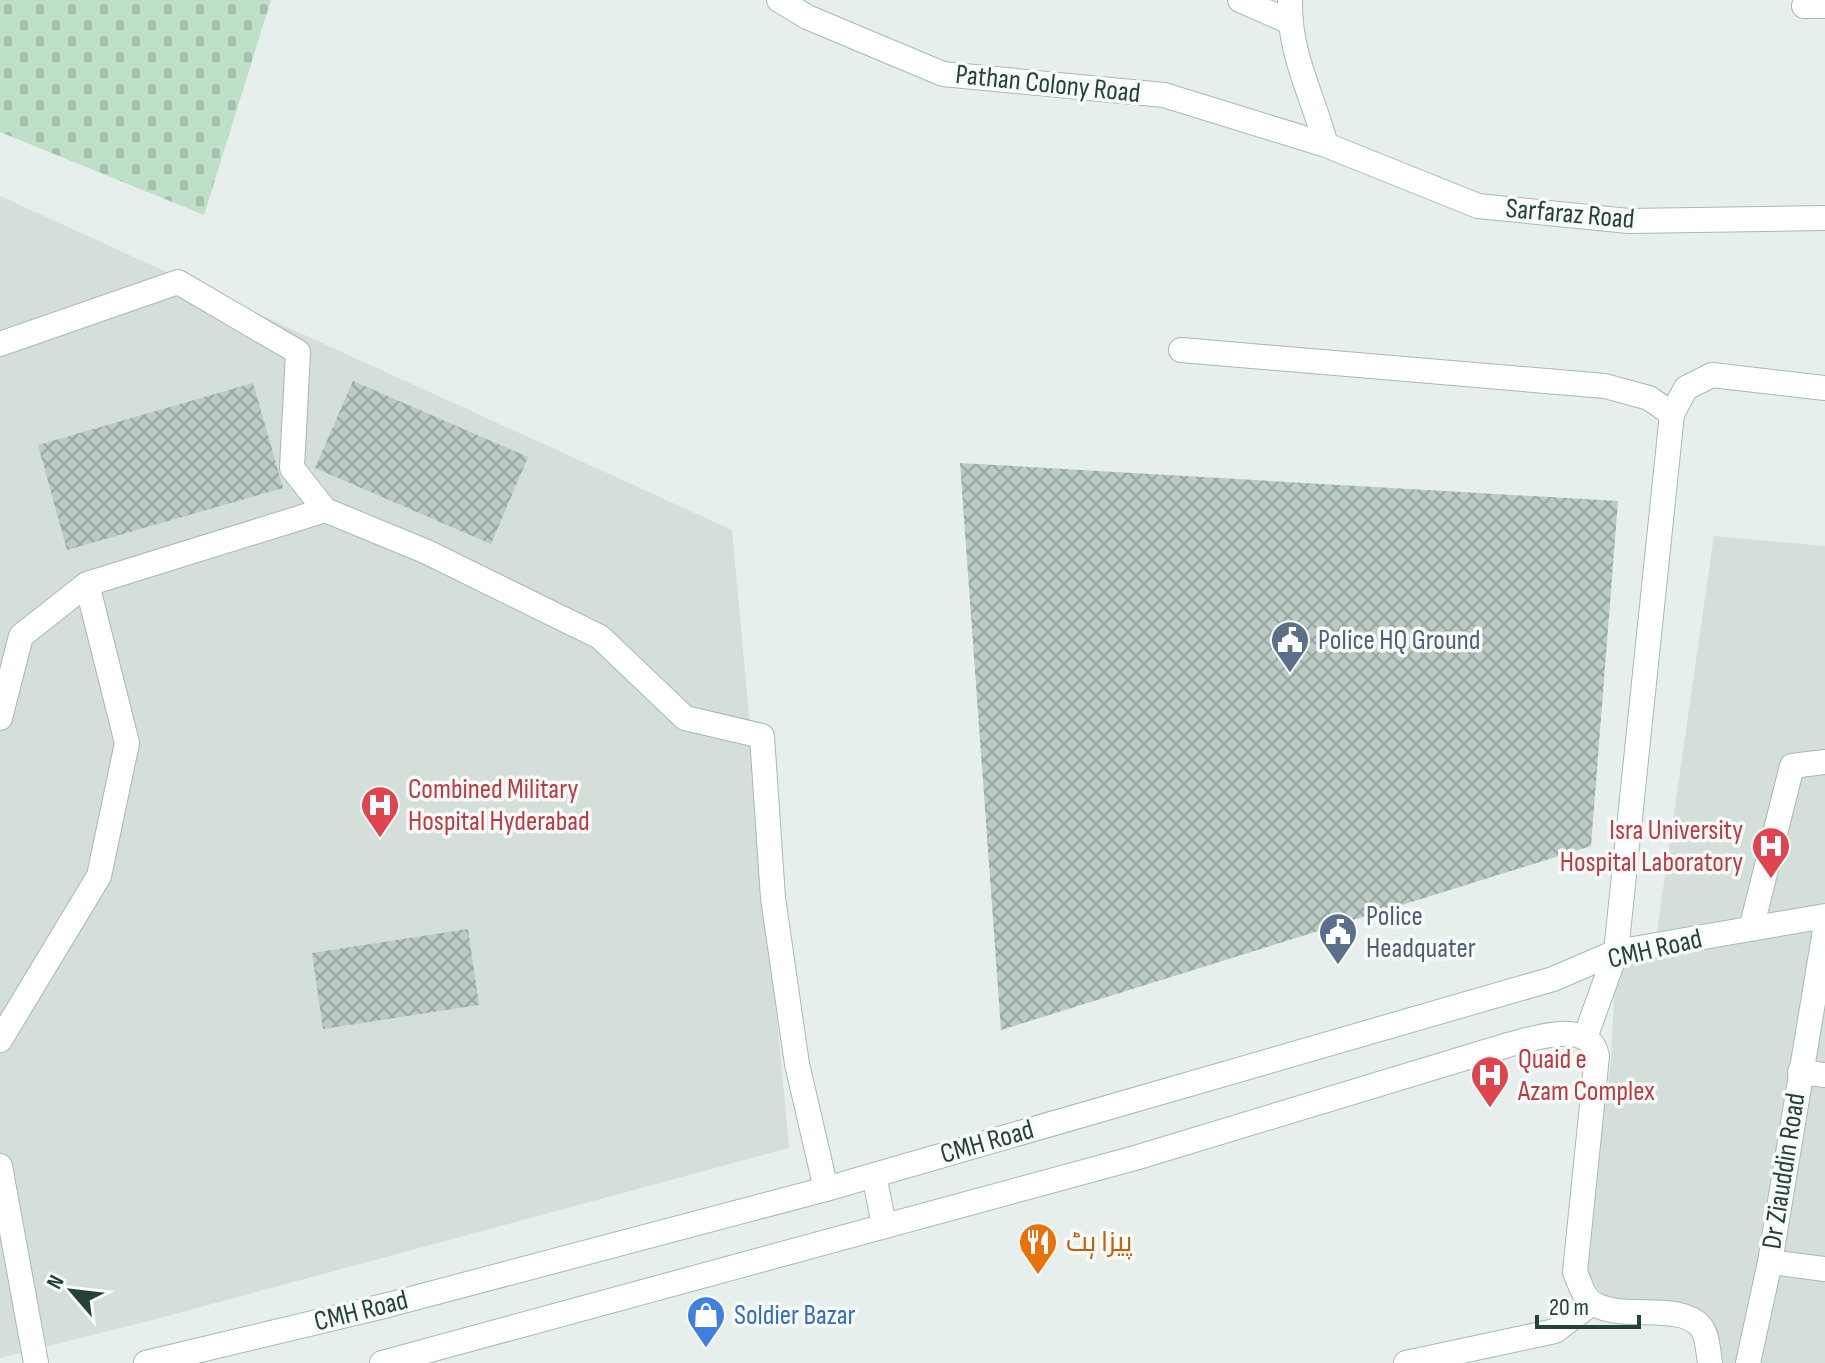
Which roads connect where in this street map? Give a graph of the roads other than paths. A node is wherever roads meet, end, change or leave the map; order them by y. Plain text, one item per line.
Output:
1 (779, 0) edge
2 (1240, 0) edge
3 (808, 8) edge
4 (1290, 11) edge
5 (1326, 145) junction
6 (1825, 218) edge
7 (0, 344) edge
8 (1181, 350) dead end
9 (1825, 388) edge
10 (1672, 414) junction
11 (325, 510) junction
12 (87, 584) junction
13 (0, 718) edge
14 (1825, 762) edge
15 (1825, 916) edge
16 (1751, 929) junction
17 (1825, 930) edge
18 (1616, 952) junction
19 (1585, 1038) junction
20 (0, 1040) edge
21 (1800, 1072) junction
22 (1825, 1075) edge
23 (0, 1166) edge
24 (874, 1175) junction
25 (826, 1189) junction
26 (884, 1225) junction
27 (1770, 1262) junction
28 (1825, 1269) edge
29 (1592, 1303) junction
30 (36, 1363) edge
31 (146, 1363) edge
32 (382, 1363) edge
33 (1406, 1363) edge
34 (1710, 1363) edge
35 (1748, 1363) edge

1 - 3 street, Pathan Colony Road
2 - 4 street
3 - 5 street, Pathan Colony Road
4 - 5 street
5 - 6 street, Sarfaraz Road
7 - 11 street
8 - 10 street
9 - 10 street
10 - 18 street
11 - 12 street
11 - 25 street
12 - 13 street
12 - 20 street
14 - 16 street
15 - 16 street, CMH Road
16 - 18 street, CMH Road
17 - 21 street, Dr Ziauddin Road
18 - 19 street
18 - 24 street, CMH Road
19 - 26 street, CMH Road
19 - 29 street
21 - 22 street
21 - 27 street, Dr Ziauddin Road
23 - 30 street
24 - 25 street, CMH Road
24 - 26 street
25 - 31 street, CMH Road
26 - 32 street, CMH Road
27 - 28 street
27 - 35 street, Dr Ziauddin Road
29 - 33 street
29 - 34 street

